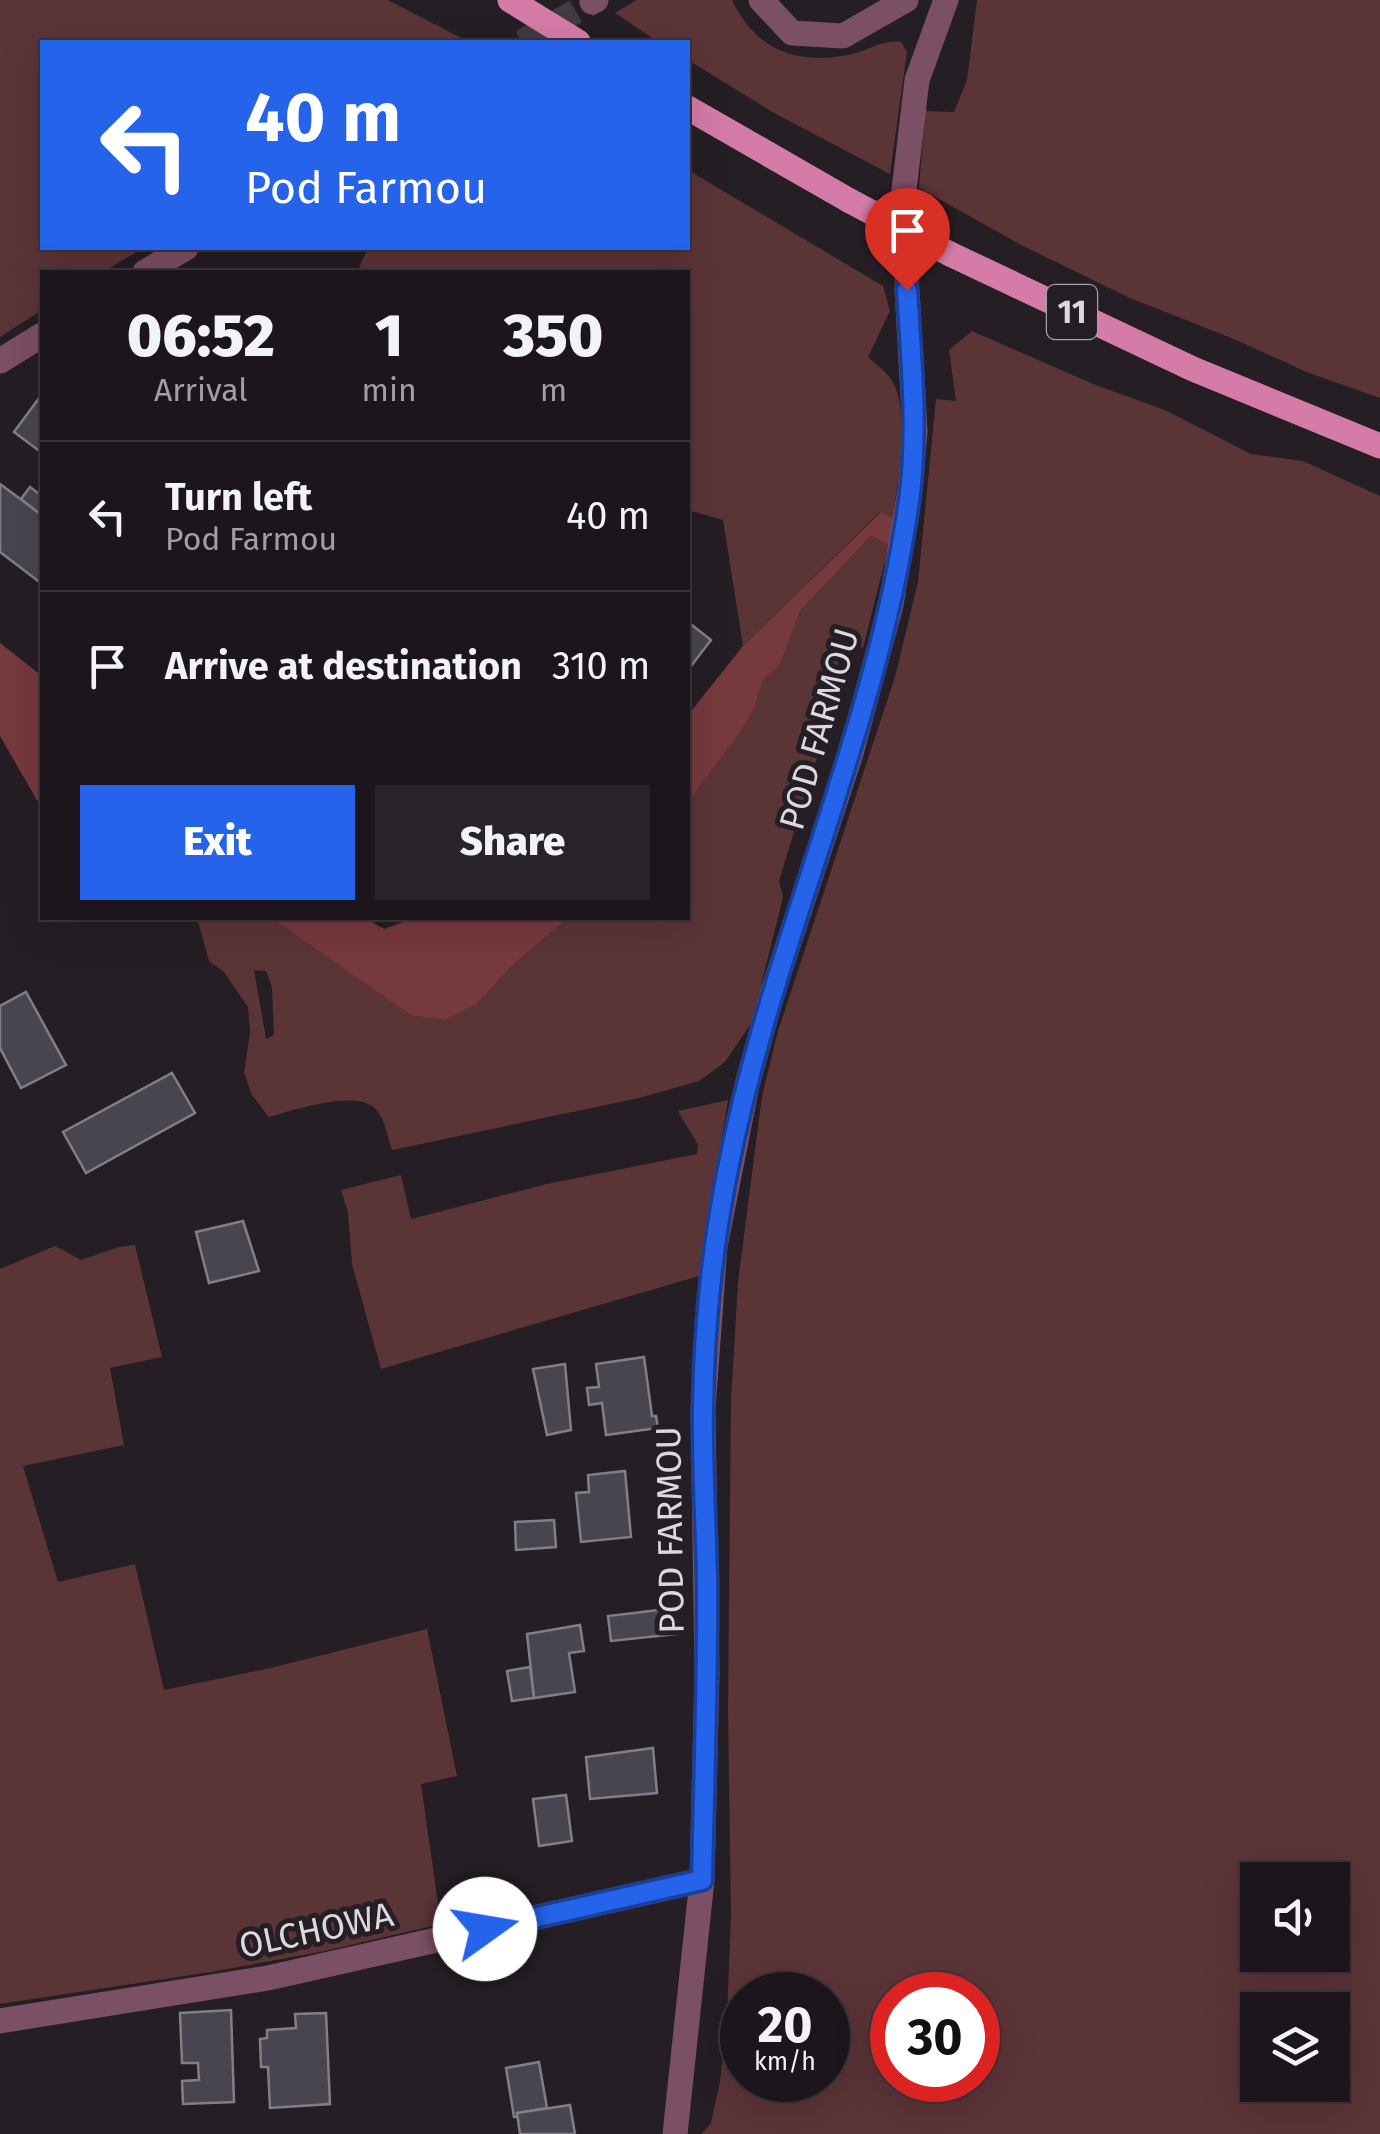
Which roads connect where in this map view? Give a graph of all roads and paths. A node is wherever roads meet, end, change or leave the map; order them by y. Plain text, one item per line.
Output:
1 (510, 0) edge
2 (760, 0) edge
3 (906, 0) edge
4 (946, 0) edge
5 (575, 40) edge
6 (690, 109) edge
7 (904, 190) tunnel mouth
8 (183, 250) edge
9 (148, 270) edge
10 (907, 290) tunnel mouth
11 (40, 336) edge
12 (0, 361) edge
13 (1380, 446) edge
14 (702, 1880) junction
15 (0, 2021) edge
16 (676, 2134) edge

1 - 5 main road, bridge
2 - 3 street
4 - 7 street
6 - 13 main road, 11, bridge
8 - 9 street
10 - 14 street, POD FARMOU
11 - 12 street
14 - 15 street, OLCHOWA
14 - 16 street, POD FARMOU

